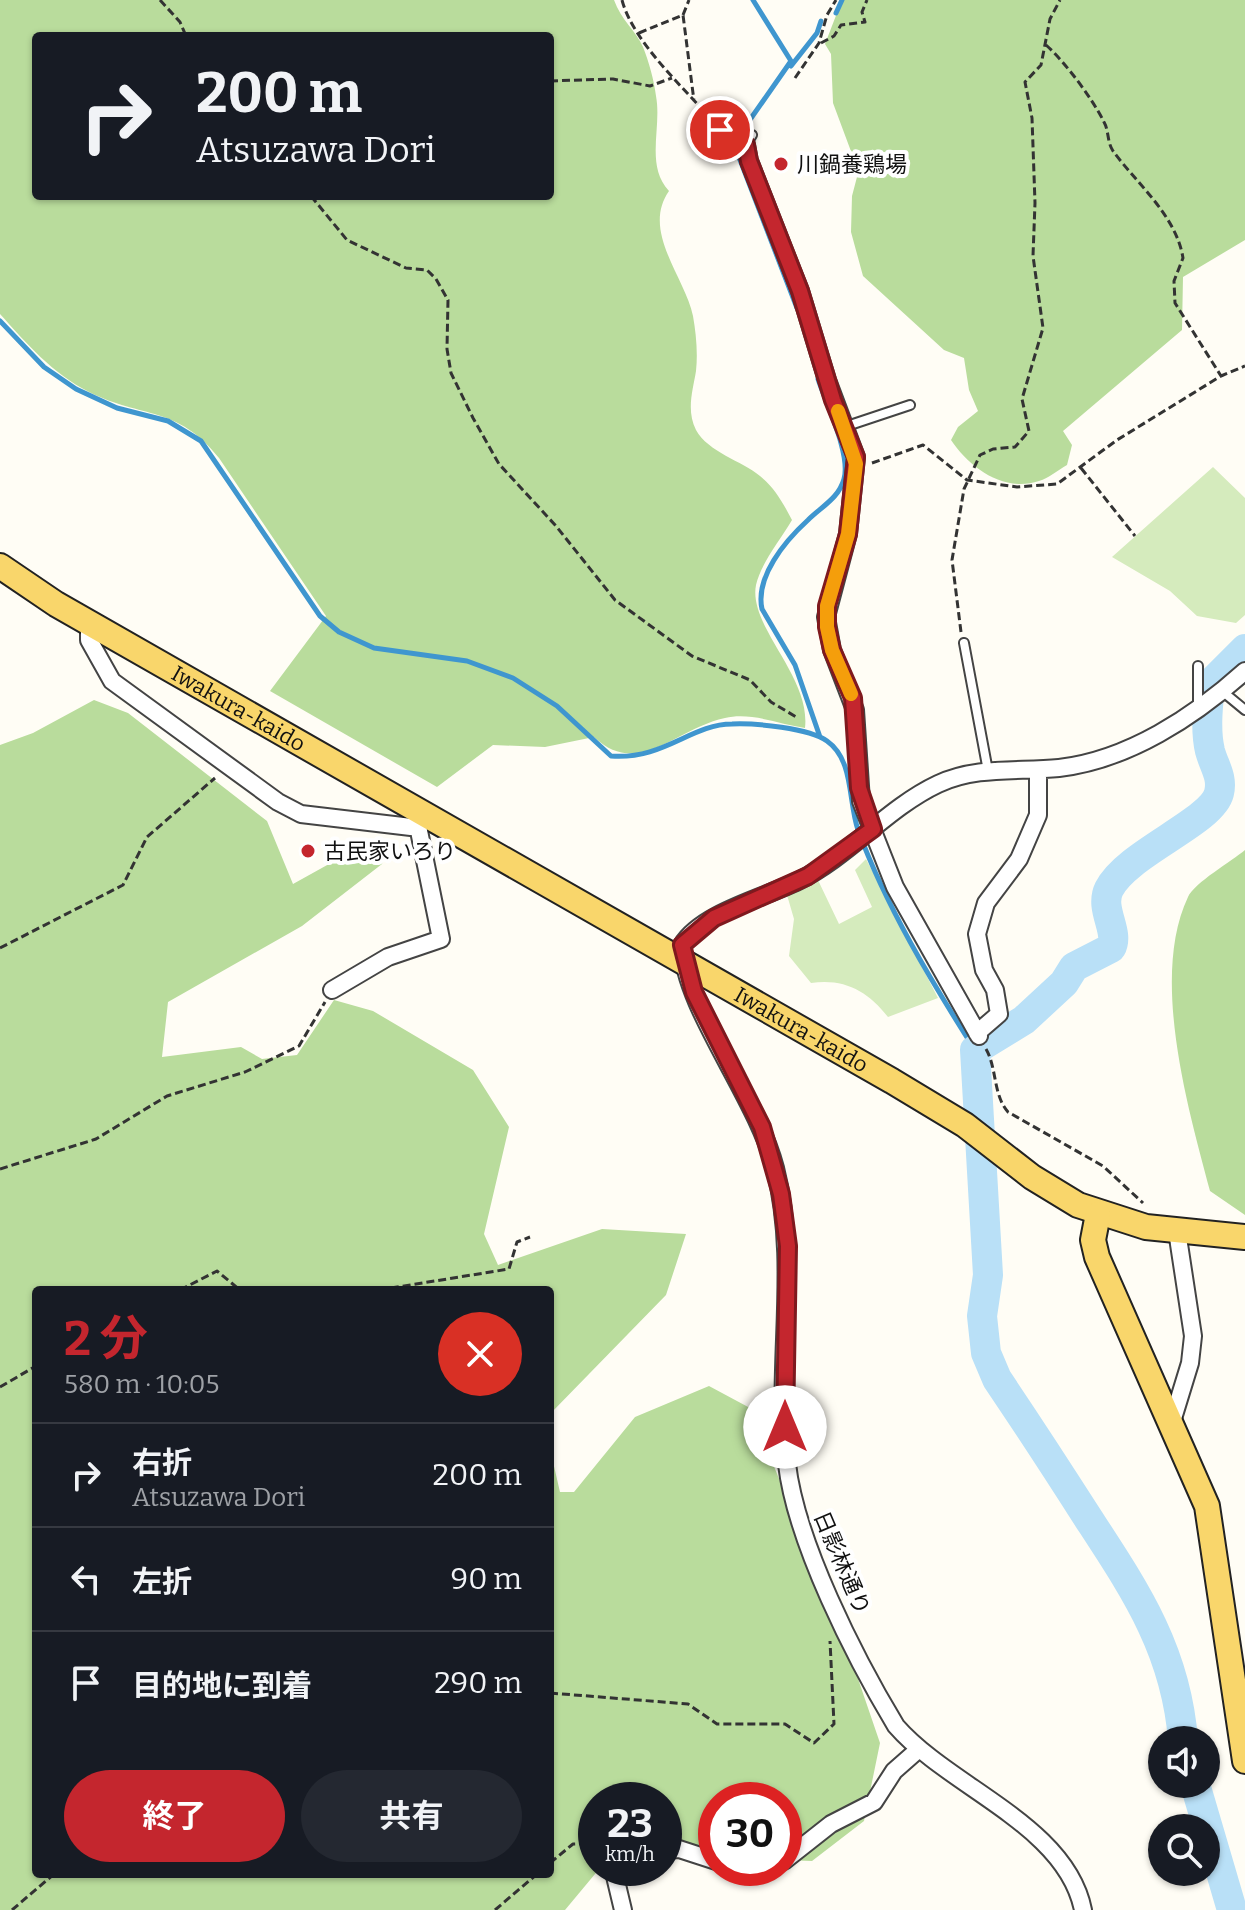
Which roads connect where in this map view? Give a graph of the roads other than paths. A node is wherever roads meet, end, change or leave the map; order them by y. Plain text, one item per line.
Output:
1 (720, 130) road end
2 (743, 141) joint
3 (910, 405) dead end
4 (844, 427) junction
5 (0, 566) edge
6 (89, 623) junction
7 (964, 643) road end
8 (1198, 666) dead end
9 (1245, 671) edge
10 (1222, 691) junction
11 (1198, 708) junction
12 (1245, 710) edge
13 (1038, 770) junction
14 (988, 771) junction
15 (424, 821) junction
16 (867, 834) junction
17 (687, 966) junction
18 (332, 990) road end
19 (1098, 1214) junction
20 (1177, 1231) junction
21 (1245, 1237) edge
22 (1170, 1426) junction
23 (919, 1749) junction
24 (1245, 1761) edge
25 (802, 1847) edge
26 (617, 1886) edge
27 (623, 1910) edge
28 (1083, 1910) edge

1 - 2 lane
2 - 4 street
3 - 4 lane
4 - 16 street
5 - 6 main road, Iwakura-kaido
6 - 15 main road, Iwakura-kaido
6 - 15 street
7 - 14 lane
8 - 11 lane
9 - 10 street
10 - 11 street
10 - 12 lane
11 - 13 street
13 - 14 street
13 - 16 street
14 - 16 street
15 - 17 main road, Iwakura-kaido
15 - 18 street
16 - 17 street
17 - 19 main road, Iwakura-kaido
17 - 23 street, 日影林通り
19 - 20 main road, Iwakura-kaido
19 - 22 main road
20 - 21 main road, Iwakura-kaido
20 - 22 street
22 - 24 main road
23 - 25 street
23 - 28 street, 日影林通り
26 - 27 street

